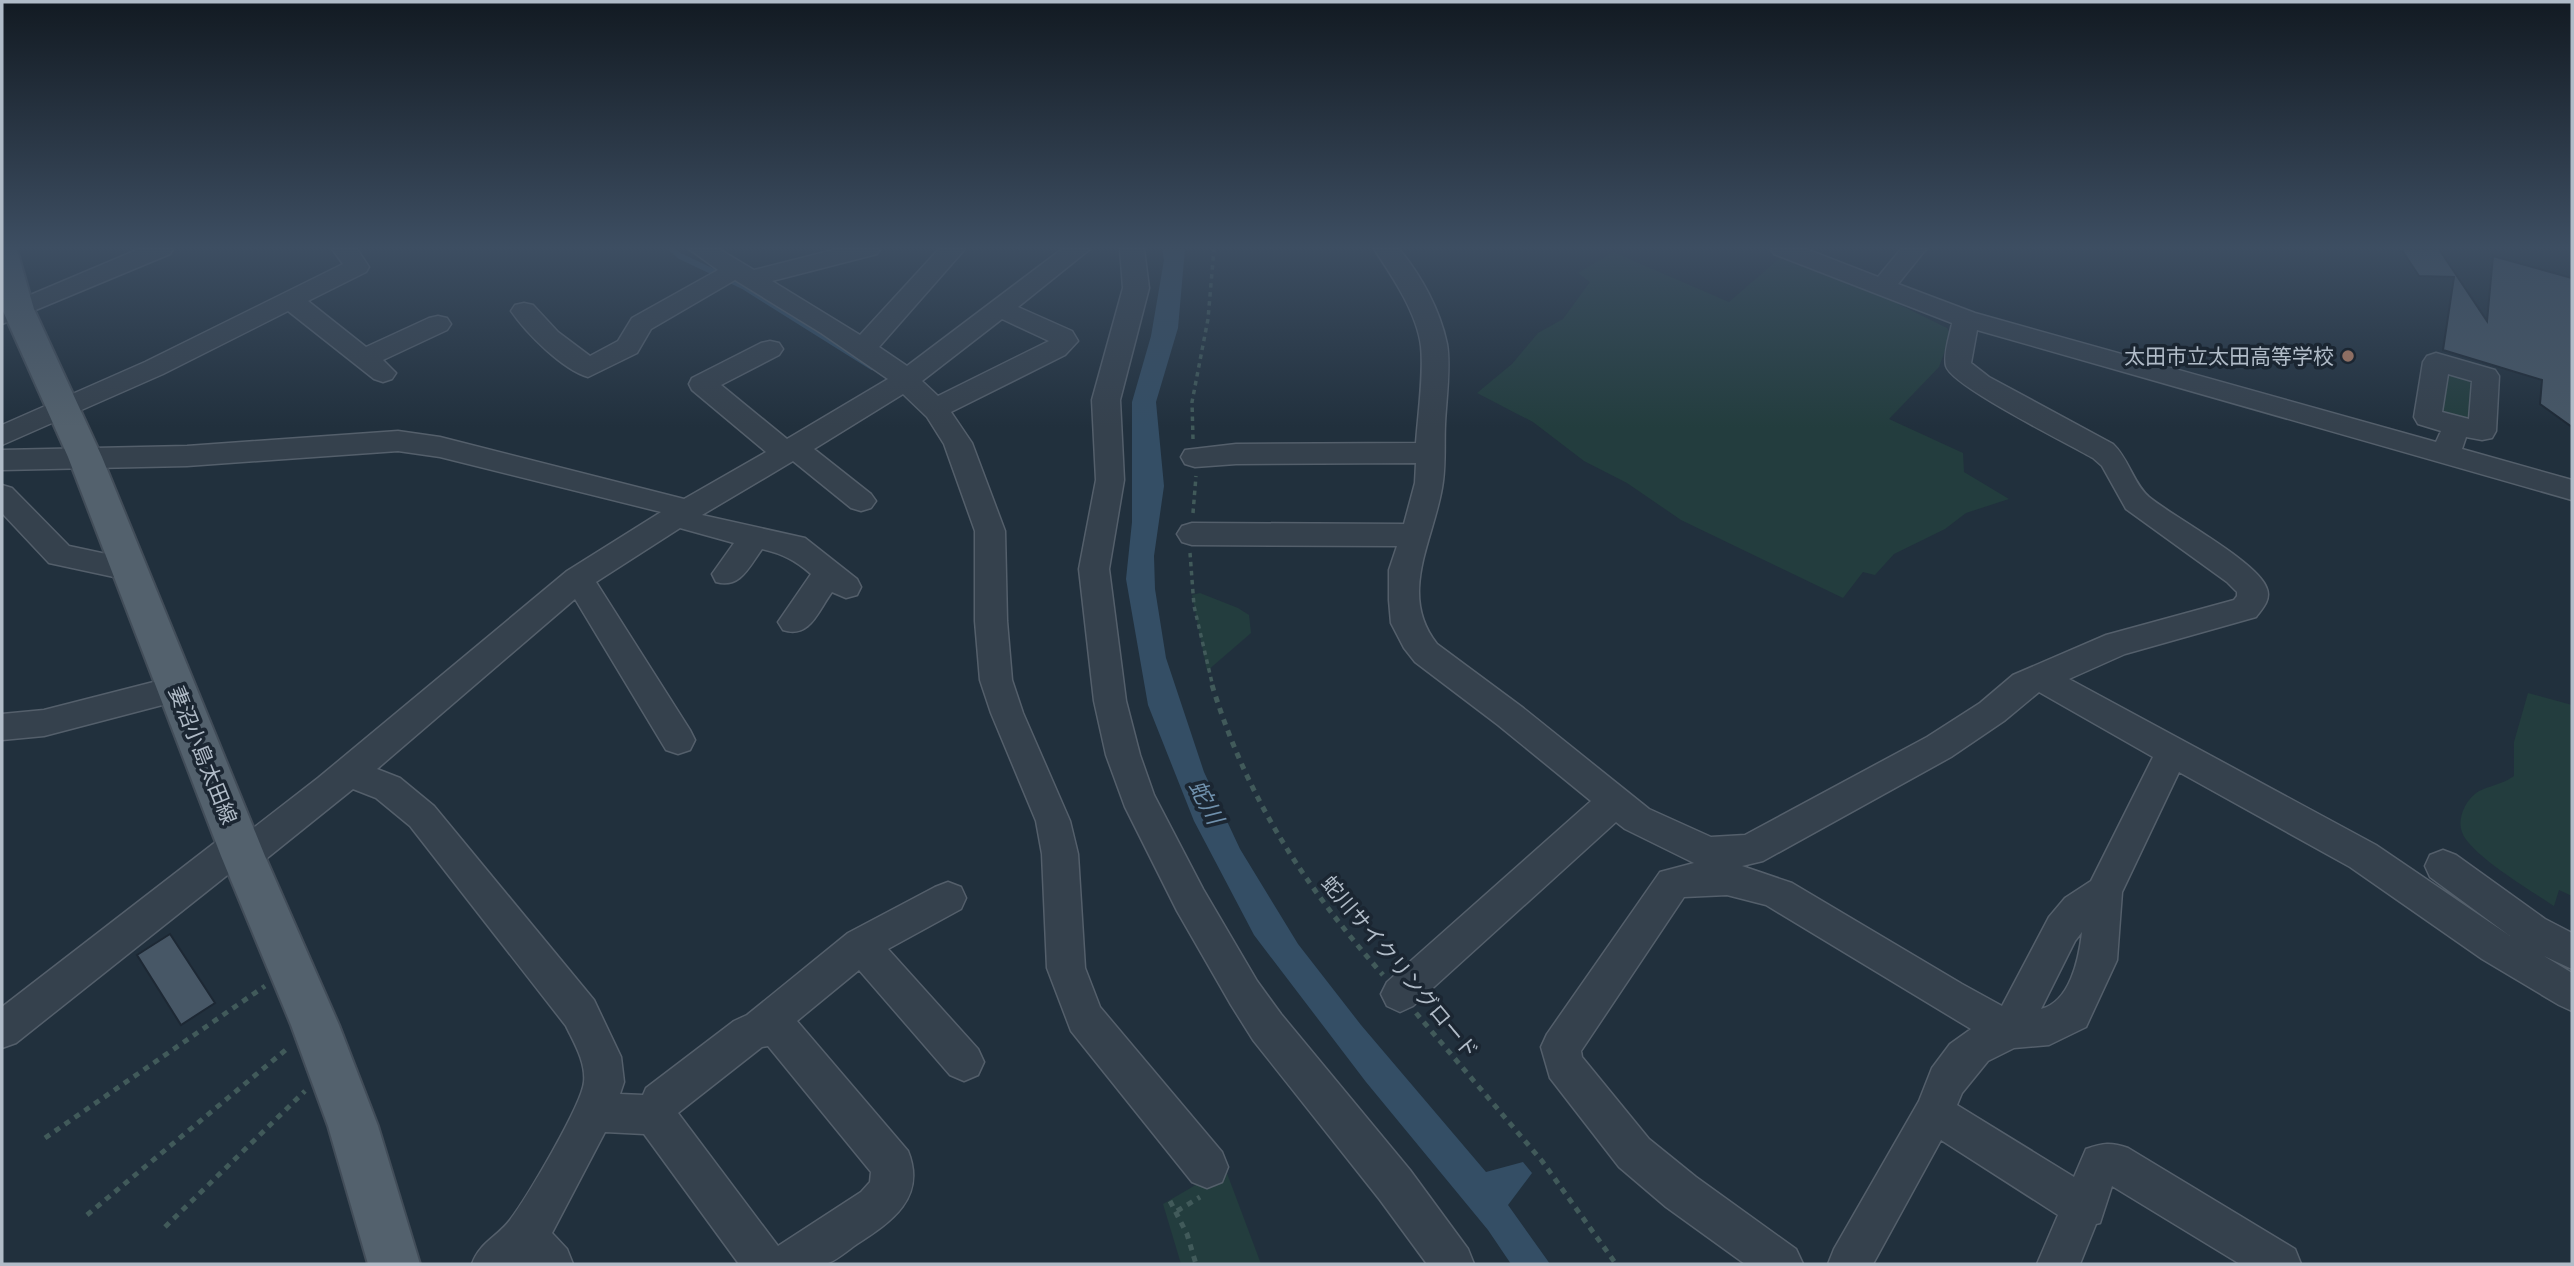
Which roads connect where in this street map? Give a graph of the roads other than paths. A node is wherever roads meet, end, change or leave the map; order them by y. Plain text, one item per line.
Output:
1 (274, 308) edge
2 (300, 308) edge
3 (674, 308) edge
4 (797, 308) edge
5 (897, 308) edge
6 (1133, 308) edge
7 (1421, 308) edge
8 (1936, 308) edge
9 (1001, 309) joint
10 (524, 311) dead end
11 (10, 313) edge
12 (1966, 319) junction
13 (438, 324) dead end
14 (770, 349) dead end
15 (863, 349) junction
16 (906, 380) junction
17 (62, 407) junction
18 (934, 409) junction
19 (2457, 426) dead end
20 (2, 436) edge
21 (791, 450) junction
22 (1428, 453) junction
23 (2445, 454) junction
24 (85, 457) junction
25 (1195, 457) road end
26 (2, 460) edge
27 (2572, 490) edge
28 (2, 495) edge
29 (860, 501) dead end
30 (682, 513) junction
31 (1192, 534) road end
32 (1416, 535) junction
33 (755, 537) junction
34 (128, 569) junction
35 (727, 574) dead end
36 (578, 579) junction
37 (794, 622) dead end
38 (2044, 678) junction
39 (177, 689) junction
40 (2, 727) edge
41 (678, 740) dead end
42 (2172, 752) junction
43 (348, 772) junction
44 (1614, 802) junction
45 (241, 851) junction
46 (2443, 866) dead end
47 (948, 898) dead end
48 (861, 946) junction
49 (2572, 952) edge
50 (2572, 993) edge
51 (1400, 995) road end
52 (761, 1027) junction
53 (2, 1030) edge
54 (2010, 1030) junction
55 (964, 1062) dead end
56 (594, 1112) junction
57 (1934, 1113) junction
58 (654, 1115) junction
59 (1207, 1167) dead end
60 (2085, 1208) junction
61 (522, 1256) edge
62 (394, 1264) edge
63 (765, 1264) edge
64 (789, 1264) edge
65 (1453, 1264) edge
66 (1782, 1264) edge
67 (1849, 1264) edge
68 (2058, 1264) edge
69 (2280, 1264) edge

1 - 17 street
2 - 13 street
3 - 10 street
4 - 15 street
5 - 15 street
6 - 65 street
7 - 22 street
8 - 12 street
9 - 16 street
9 - 18 street
11 - 17 main road, 妻沼小島太田線
12 - 23 street
12 - 38 street
14 - 21 street
15 - 16 street
16 - 18 street
16 - 21 street
17 - 20 street
17 - 24 main road, 妻沼小島太田線
18 - 59 street
19 - 23 street
21 - 29 street
21 - 30 street
22 - 25 street
22 - 32 street
23 - 27 street
24 - 26 street
24 - 30 street
24 - 34 main road, 妻沼小島太田線
28 - 34 street
30 - 33 street
30 - 36 street
31 - 32 street
32 - 44 street
33 - 35 street
33 - 37 street
34 - 39 main road, 妻沼小島太田線
36 - 41 street
36 - 43 street
38 - 42 street
38 - 44 street
39 - 40 street
39 - 45 main road, 妻沼小島太田線
42 - 50 street
42 - 54 street
43 - 45 street
43 - 56 street
44 - 51 street
45 - 53 street
45 - 62 main road, 妻沼小島太田線
46 - 49 street
47 - 48 street
48 - 52 street
48 - 55 street
52 - 58 street
52 - 64 street
54 - 57 street
54 - 66 street
56 - 58 street
56 - 61 street
57 - 60 street
57 - 67 street
58 - 63 street
60 - 68 street
60 - 69 street

